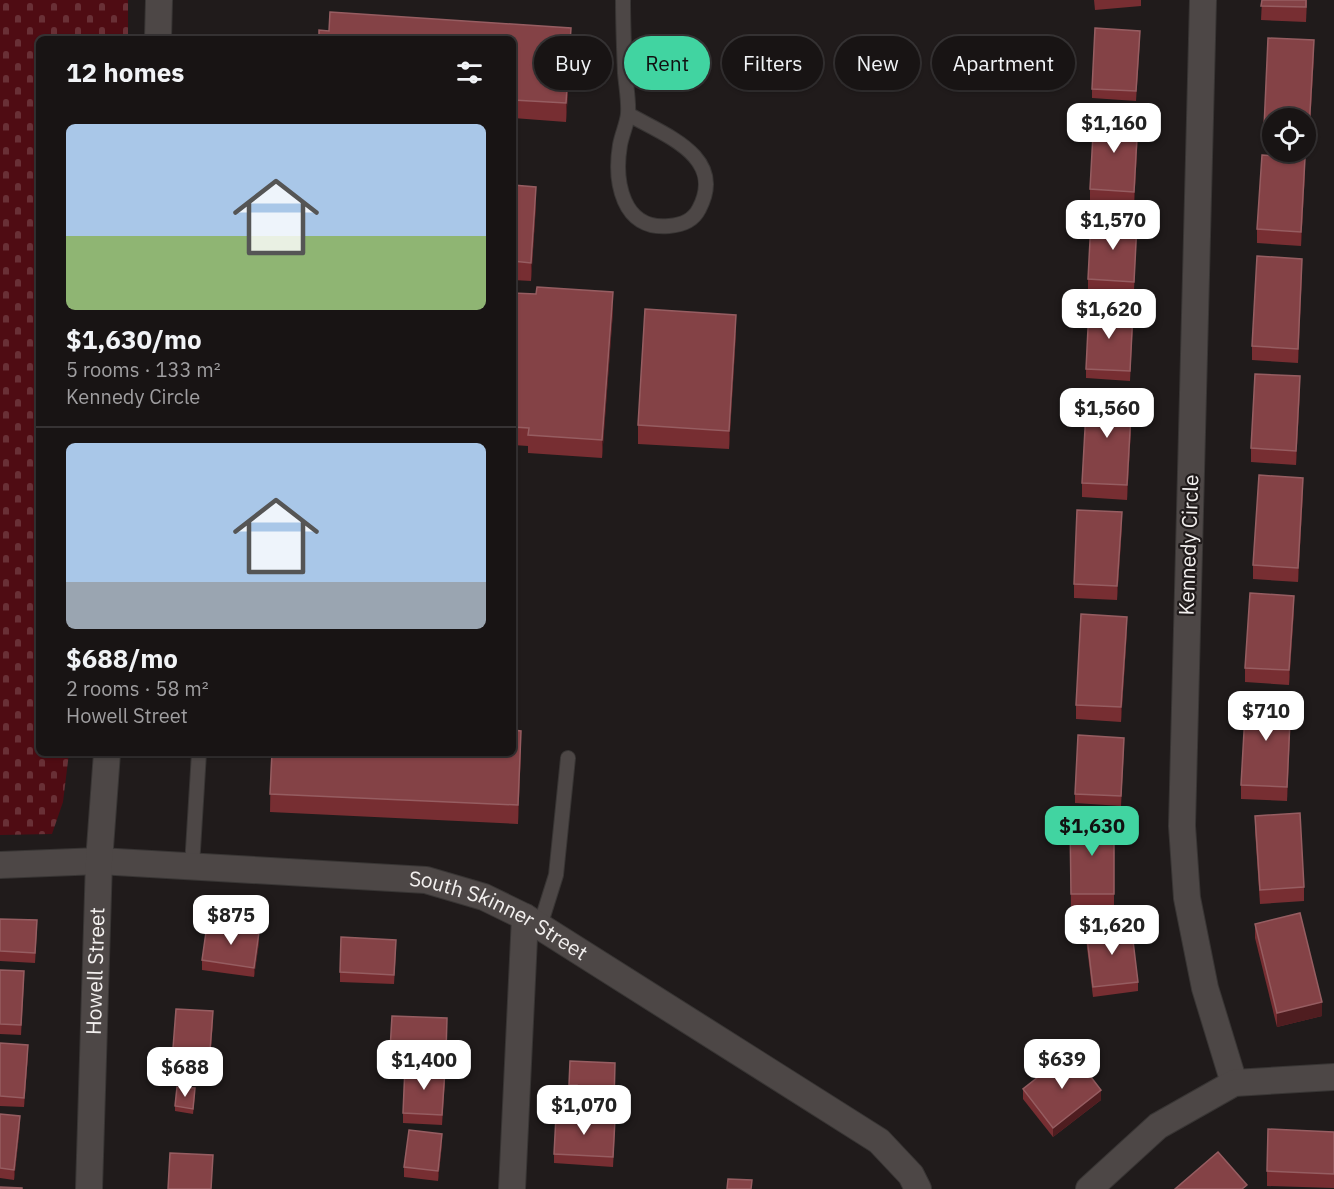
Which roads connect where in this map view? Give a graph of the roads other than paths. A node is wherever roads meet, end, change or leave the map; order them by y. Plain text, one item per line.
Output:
1 (159, 0) edge
2 (623, 0) edge
3 (1203, 0) edge
4 (158, 36) edge
5 (628, 114) junction
6 (107, 756) edge
7 (199, 756) edge
8 (568, 758) dead end
9 (99, 861) junction
10 (0, 865) edge
11 (192, 866) junction
12 (533, 921) junction
13 (1334, 1077) edge
14 (1234, 1083) junction
15 (89, 1189) edge
16 (512, 1189) edge
17 (918, 1189) edge
18 (1089, 1189) edge

1 - 4 street
2 - 5 lane
3 - 14 street, Kennedy Circle
5 - 5 lane
6 - 9 street, Howell Street
7 - 11 lane
8 - 12 lane
9 - 10 street, South Skinner Street
9 - 11 street, South Skinner Street
9 - 15 street, Howell Street
11 - 12 street, South Skinner Street
12 - 16 street
12 - 17 street, South Skinner Street
13 - 14 street
14 - 18 street

